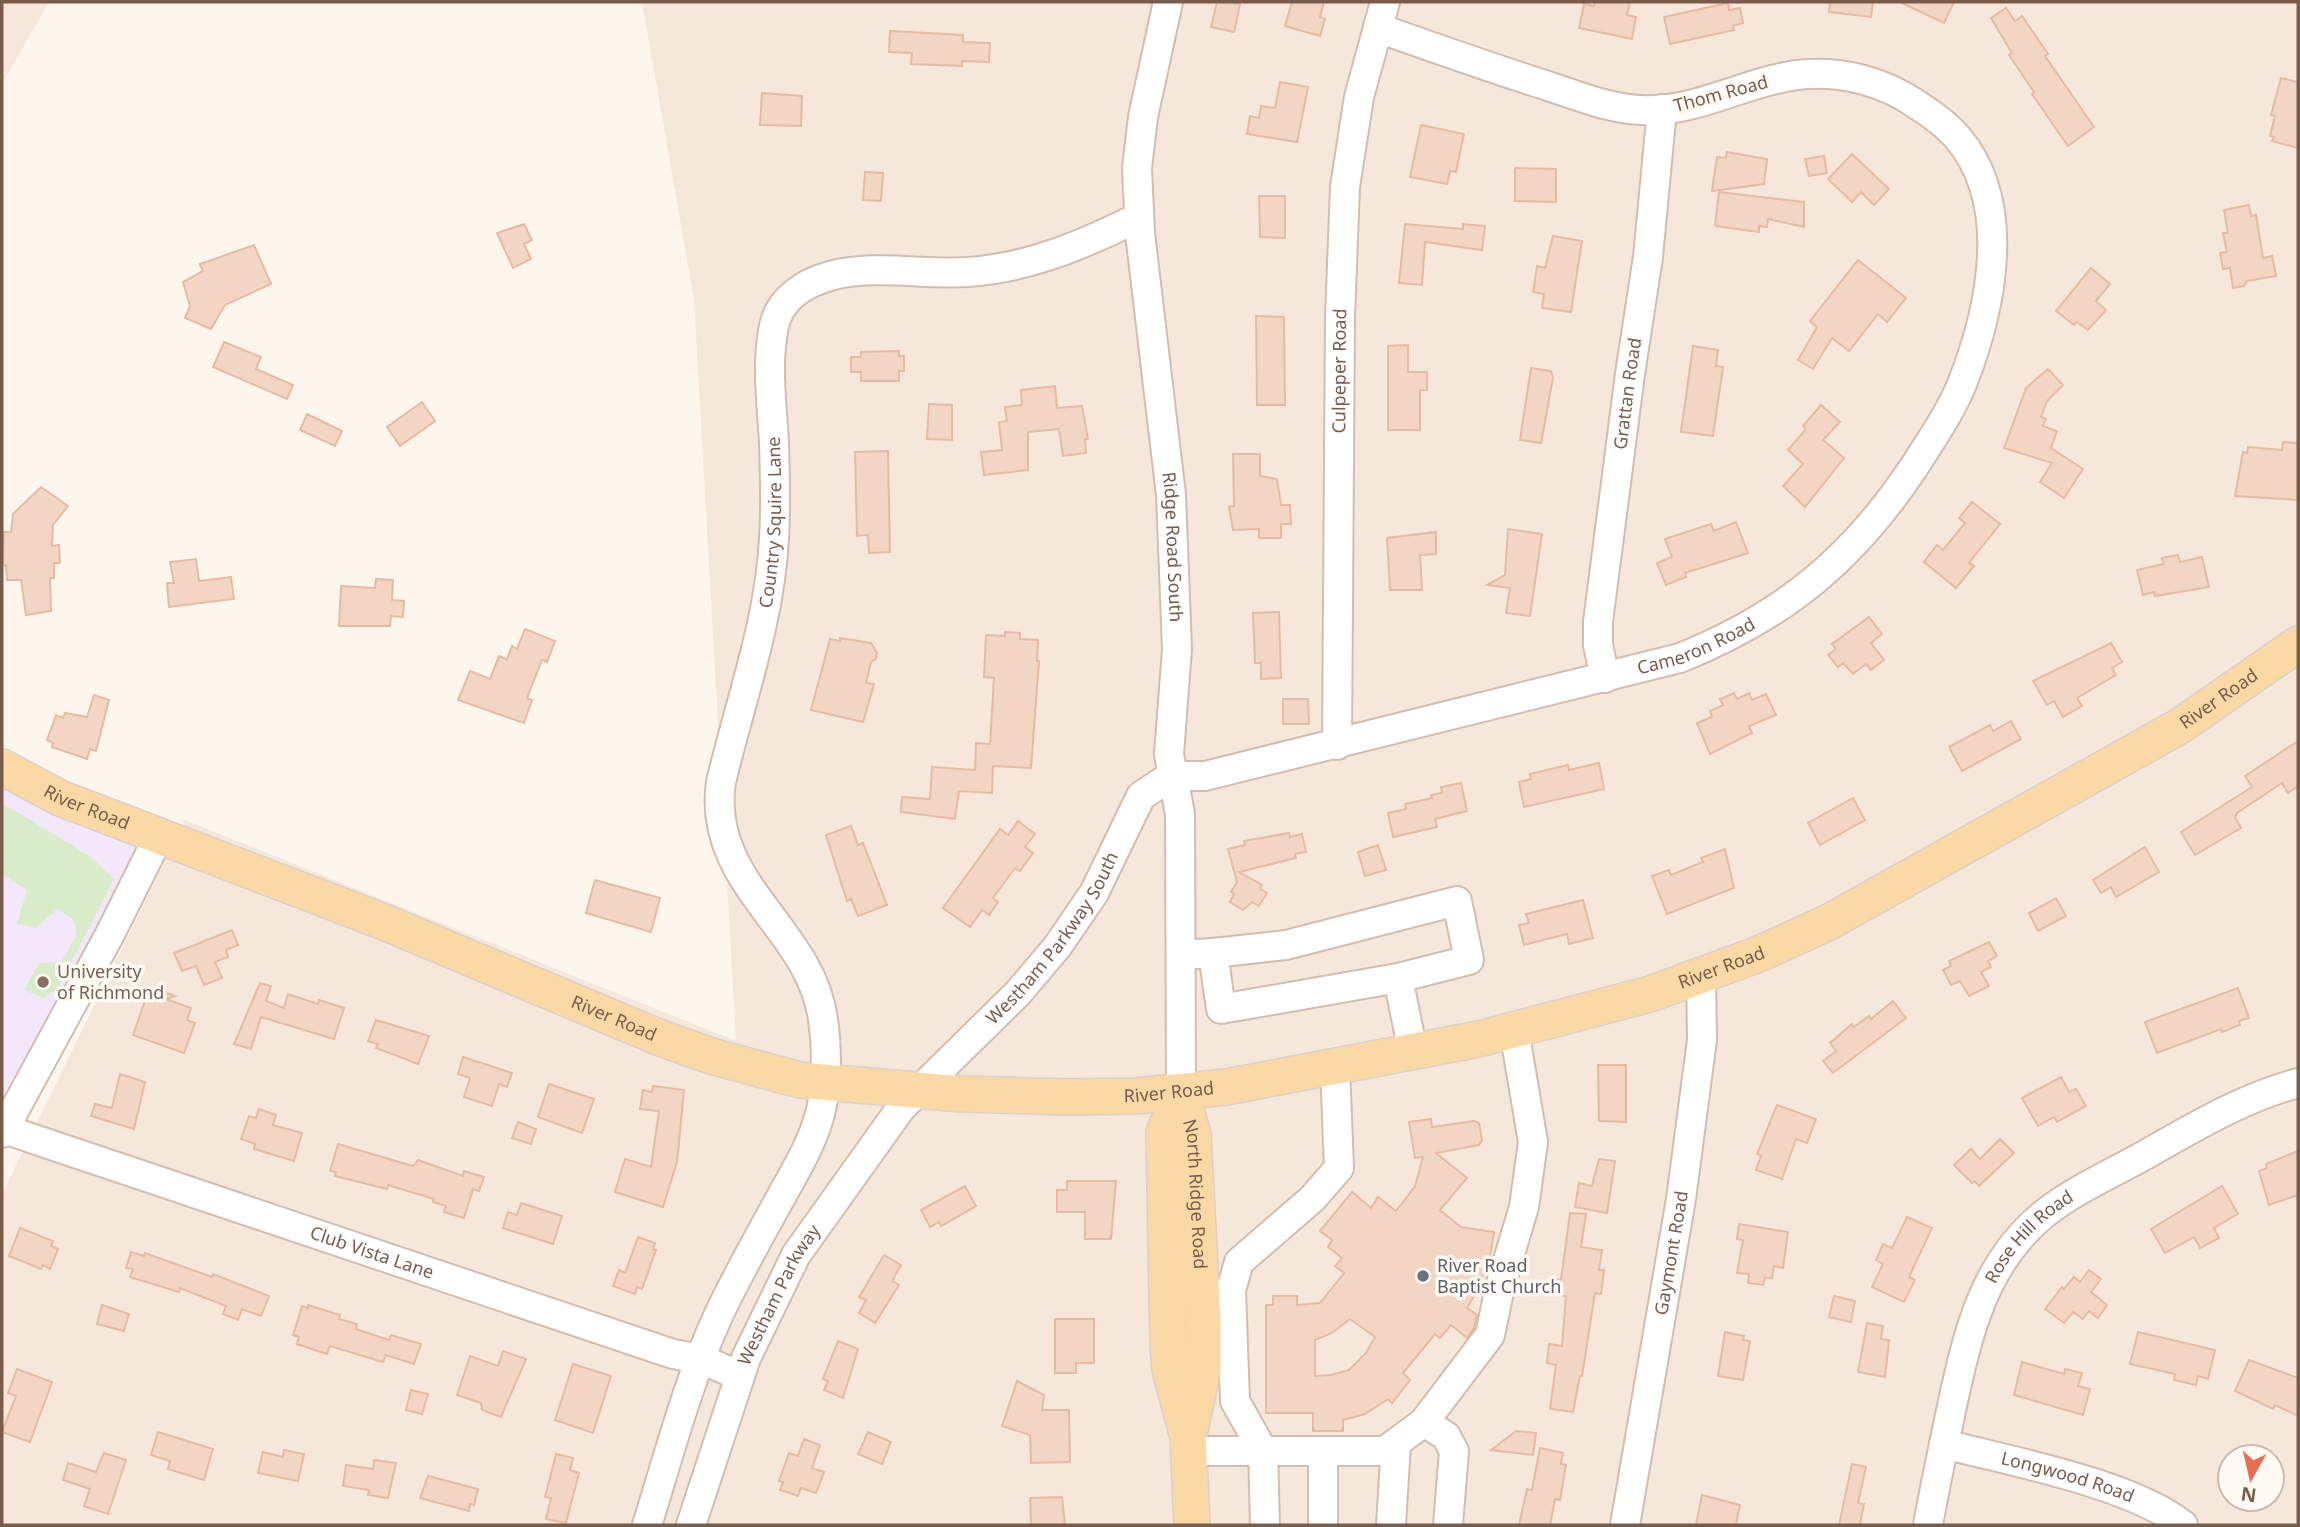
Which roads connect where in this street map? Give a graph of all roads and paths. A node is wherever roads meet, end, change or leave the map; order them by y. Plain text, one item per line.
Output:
1 (1168, 2) edge
2 (1381, 15) edge
3 (1662, 109) junction
4 (1139, 217) junction
5 (1992, 230) joint
6 (2298, 645) edge
7 (1605, 678) junction
8 (1337, 745) junction
9 (2, 767) edge
10 (1171, 776) junction
11 (159, 836) junction
12 (1213, 953) junction
13 (1180, 954) junction
14 (1701, 976) junction
15 (1398, 978) junction
16 (1514, 1030) junction
17 (1413, 1052) junction
18 (1335, 1066) junction
19 (824, 1082) junction
20 (2298, 1083) edge
21 (917, 1090) junction
22 (1181, 1093) junction
23 (3, 1131) edge
24 (701, 1359) junction
25 (740, 1376) junction
26 (1424, 1422) junction
27 (1396, 1443) junction
28 (1188, 1444) junction
29 (1944, 1444) junction
30 (1263, 1451) junction
31 (1323, 1451) junction
32 (647, 1525) edge
33 (691, 1525) edge
34 (1192, 1525) edge
35 (1265, 1525) edge
36 (1323, 1525) edge
37 (1391, 1525) edge
38 (1448, 1525) edge
39 (1625, 1525) edge
40 (1928, 1525) edge
41 (2183, 1525) edge

1 - 4 street, Ridge Road South
2 - 3 street, Thom Road
2 - 8 street, Culpeper Road
3 - 5 street, Thom Road
3 - 7 street, Grattan Road
4 - 10 street, Ridge Road South
4 - 19 street, Country Squire Lane
5 - 7 street, Cameron Road
6 - 14 main road, River Road
7 - 8 street, Cameron Road
8 - 10 street, Cameron Road
9 - 11 main road, River Road
10 - 13 street, Ridge Road South
10 - 21 street, Westham Parkway South
11 - 19 main road, River Road
11 - 23 street
12 - 13 street
12 - 15 street
12 - 15 street
13 - 22 street, Ridge Road South
14 - 16 main road, River Road
14 - 39 street, Gaymont Road
15 - 17 street
16 - 17 main road, River Road
16 - 26 street
17 - 18 main road, River Road
18 - 22 main road, River Road
18 - 30 street
19 - 21 main road, River Road
19 - 24 street
20 - 29 street, Rose Hill Road
21 - 22 main road, River Road
21 - 25 street, Westham Parkway
22 - 28 main road, North Ridge Road
23 - 24 street, Club Vista Lane
24 - 25 street, Club Vista Lane
24 - 32 street
25 - 33 street, Westham Parkway
26 - 27 street
26 - 38 street
27 - 31 street
27 - 37 street
28 - 30 street
28 - 34 main road, North Ridge Road
29 - 40 street, Rose Hill Road
29 - 41 street, Longwood Road
30 - 31 street
30 - 35 street
31 - 36 street

